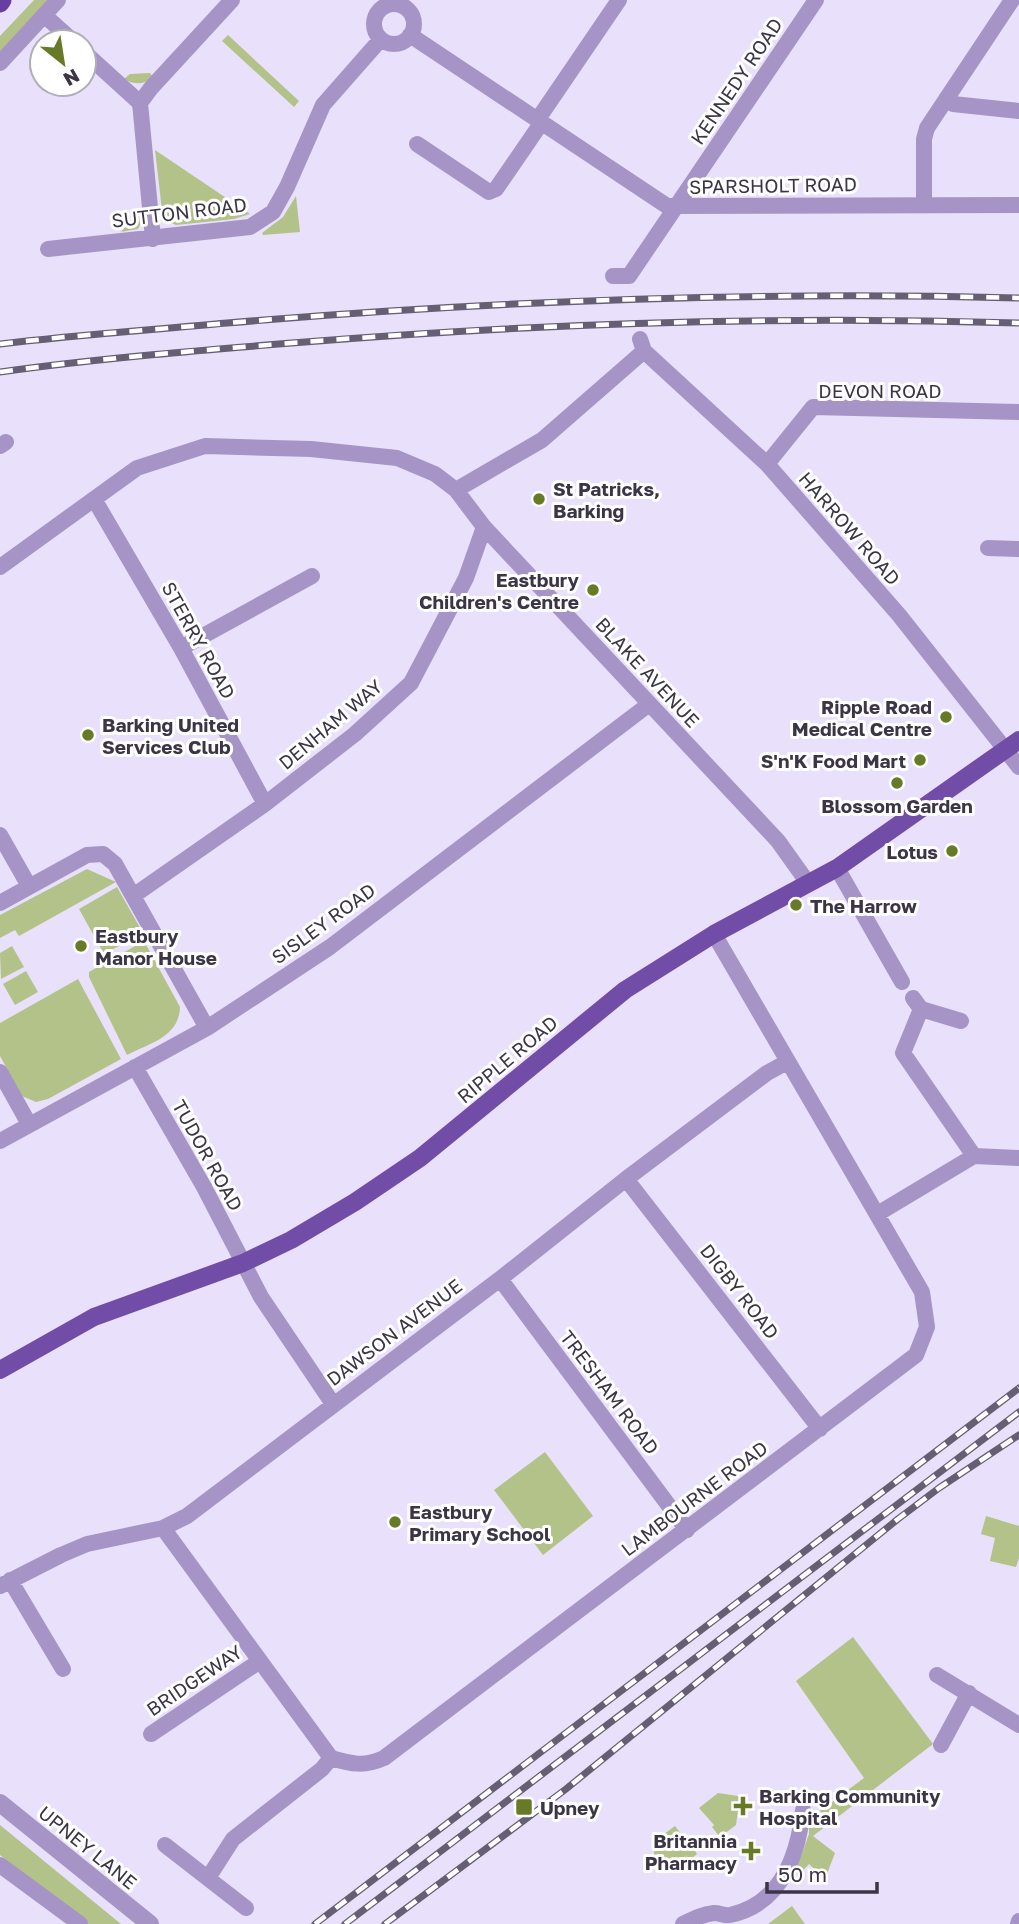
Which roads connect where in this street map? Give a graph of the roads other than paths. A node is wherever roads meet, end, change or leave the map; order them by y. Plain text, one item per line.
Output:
1 (58, 0) edge
2 (232, 0) edge
3 (619, 0) edge
4 (816, 0) edge
5 (1013, 0) edge
6 (411, 5) edge
7 (44, 15) junction
8 (58, 28) edge
9 (410, 35) junction
10 (381, 39) junction
11 (0, 63) edge
12 (98, 65) edge
13 (946, 99) junction
14 (140, 103) junction
15 (1019, 111) edge
16 (540, 121) junction
17 (417, 144) dead end
18 (925, 204) junction
19 (1019, 205) edge
20 (678, 207) junction
21 (153, 239) junction
22 (48, 248) dead end
23 (613, 276) dead end
24 (1019, 412) edge
25 (767, 464) junction
26 (456, 490) junction
27 (94, 499) junction
28 (484, 527) junction
29 (988, 548) dead end
30 (1019, 549) edge
31 (0, 567) edge
32 (312, 576) dead end
33 (181, 648) junction
34 (649, 705) junction
35 (1012, 745) edge
36 (1019, 767) edge
37 (265, 804) junction
38 (0, 835) edge
39 (836, 868) junction
40 (808, 883) junction
41 (29, 886) junction
42 (134, 896) junction
43 (0, 903) edge
44 (714, 934) junction
45 (902, 982) dead end
46 (961, 1021) dead end
47 (207, 1028) junction
48 (787, 1062) junction
49 (135, 1067) junction
50 (0, 1072) edge
51 (29, 1124) junction
52 (0, 1141) edge
53 (974, 1156) junction
54 (1019, 1158) edge
55 (626, 1178) junction
56 (879, 1213) junction
57 (243, 1263) junction
58 (500, 1279) junction
59 (0, 1370) edge
60 (333, 1404) junction
61 (820, 1429) junction
62 (163, 1528) junction
63 (687, 1530) junction
64 (5, 1583) edge
65 (260, 1661) junction
66 (63, 1669) dead end
67 (937, 1675) dead end
68 (969, 1693) junction
69 (1019, 1725) edge
70 (151, 1734) dead end
71 (941, 1745) dead end
72 (331, 1758) junction
73 (0, 1803) edge
74 (803, 1810) dead end
75 (165, 1845) dead end
76 (0, 1865) edge
77 (208, 1878) junction
78 (246, 1908) dead end
79 (80, 1924) edge
80 (150, 1924) edge
81 (683, 1924) edge

1 - 7 street
2 - 14 street
3 - 16 street
4 - 20 street, KENNEDY ROAD
5 - 13 street
6 - 9 street
6 - 10 street
7 - 8 street
7 - 11 street
9 - 10 street
9 - 16 street, SPARSHOLT ROAD
10 - 21 street, SUTTON ROAD
12 - 14 street
13 - 15 street
13 - 18 street
14 - 21 street
16 - 17 street
16 - 20 street, SPARSHOLT ROAD
18 - 19 street, SPARSHOLT ROAD
18 - 20 street, SPARSHOLT ROAD
20 - 23 street, KENNEDY ROAD
21 - 22 street, SUTTON ROAD
24 - 25 street, DEVON ROAD
25 - 26 street, HARROW ROAD
25 - 35 street, HARROW ROAD
26 - 27 street, BLAKE AVENUE
26 - 28 street, BLAKE AVENUE
27 - 31 street, BLAKE AVENUE
27 - 33 street, STERRY ROAD
28 - 34 street, BLAKE AVENUE
28 - 37 street, DENHAM WAY
29 - 30 street
32 - 33 street
33 - 37 street, STERRY ROAD
34 - 40 street, BLAKE AVENUE
34 - 47 street, SISLEY ROAD
35 - 36 street, HARROW ROAD
35 - 39 main road, RIPPLE ROAD
37 - 42 street, DENHAM WAY
38 - 41 street
39 - 40 main road, RIPPLE ROAD
39 - 45 street
40 - 44 main road, RIPPLE ROAD
41 - 42 street
41 - 43 street
42 - 47 street
44 - 48 street, LAMBOURNE ROAD
44 - 57 main road, RIPPLE ROAD
46 - 53 street
47 - 49 street, SISLEY ROAD
48 - 55 street, DAWSON AVENUE
48 - 56 street, LAMBOURNE ROAD
49 - 51 street, SISLEY ROAD
49 - 57 street, TUDOR ROAD
50 - 51 street
51 - 52 street, SISLEY ROAD
53 - 54 street
53 - 56 street
55 - 58 street, DAWSON AVENUE
55 - 61 street, DIGBY ROAD
56 - 61 street, LAMBOURNE ROAD
57 - 59 main road, RIPPLE ROAD
57 - 60 street, TUDOR ROAD
58 - 60 street, DAWSON AVENUE
58 - 63 street, TRESHAM ROAD
60 - 62 street, DAWSON AVENUE
61 - 63 street, LAMBOURNE ROAD
62 - 64 street, DAWSON AVENUE
62 - 65 street
63 - 72 street, LAMBOURNE ROAD
64 - 66 street
65 - 70 street, BRIDGEWAY
65 - 72 street
67 - 68 street
68 - 69 street
68 - 71 street
72 - 77 street
73 - 80 street, UPNEY LANE
74 - 81 street
75 - 77 street
76 - 79 street
77 - 78 street

